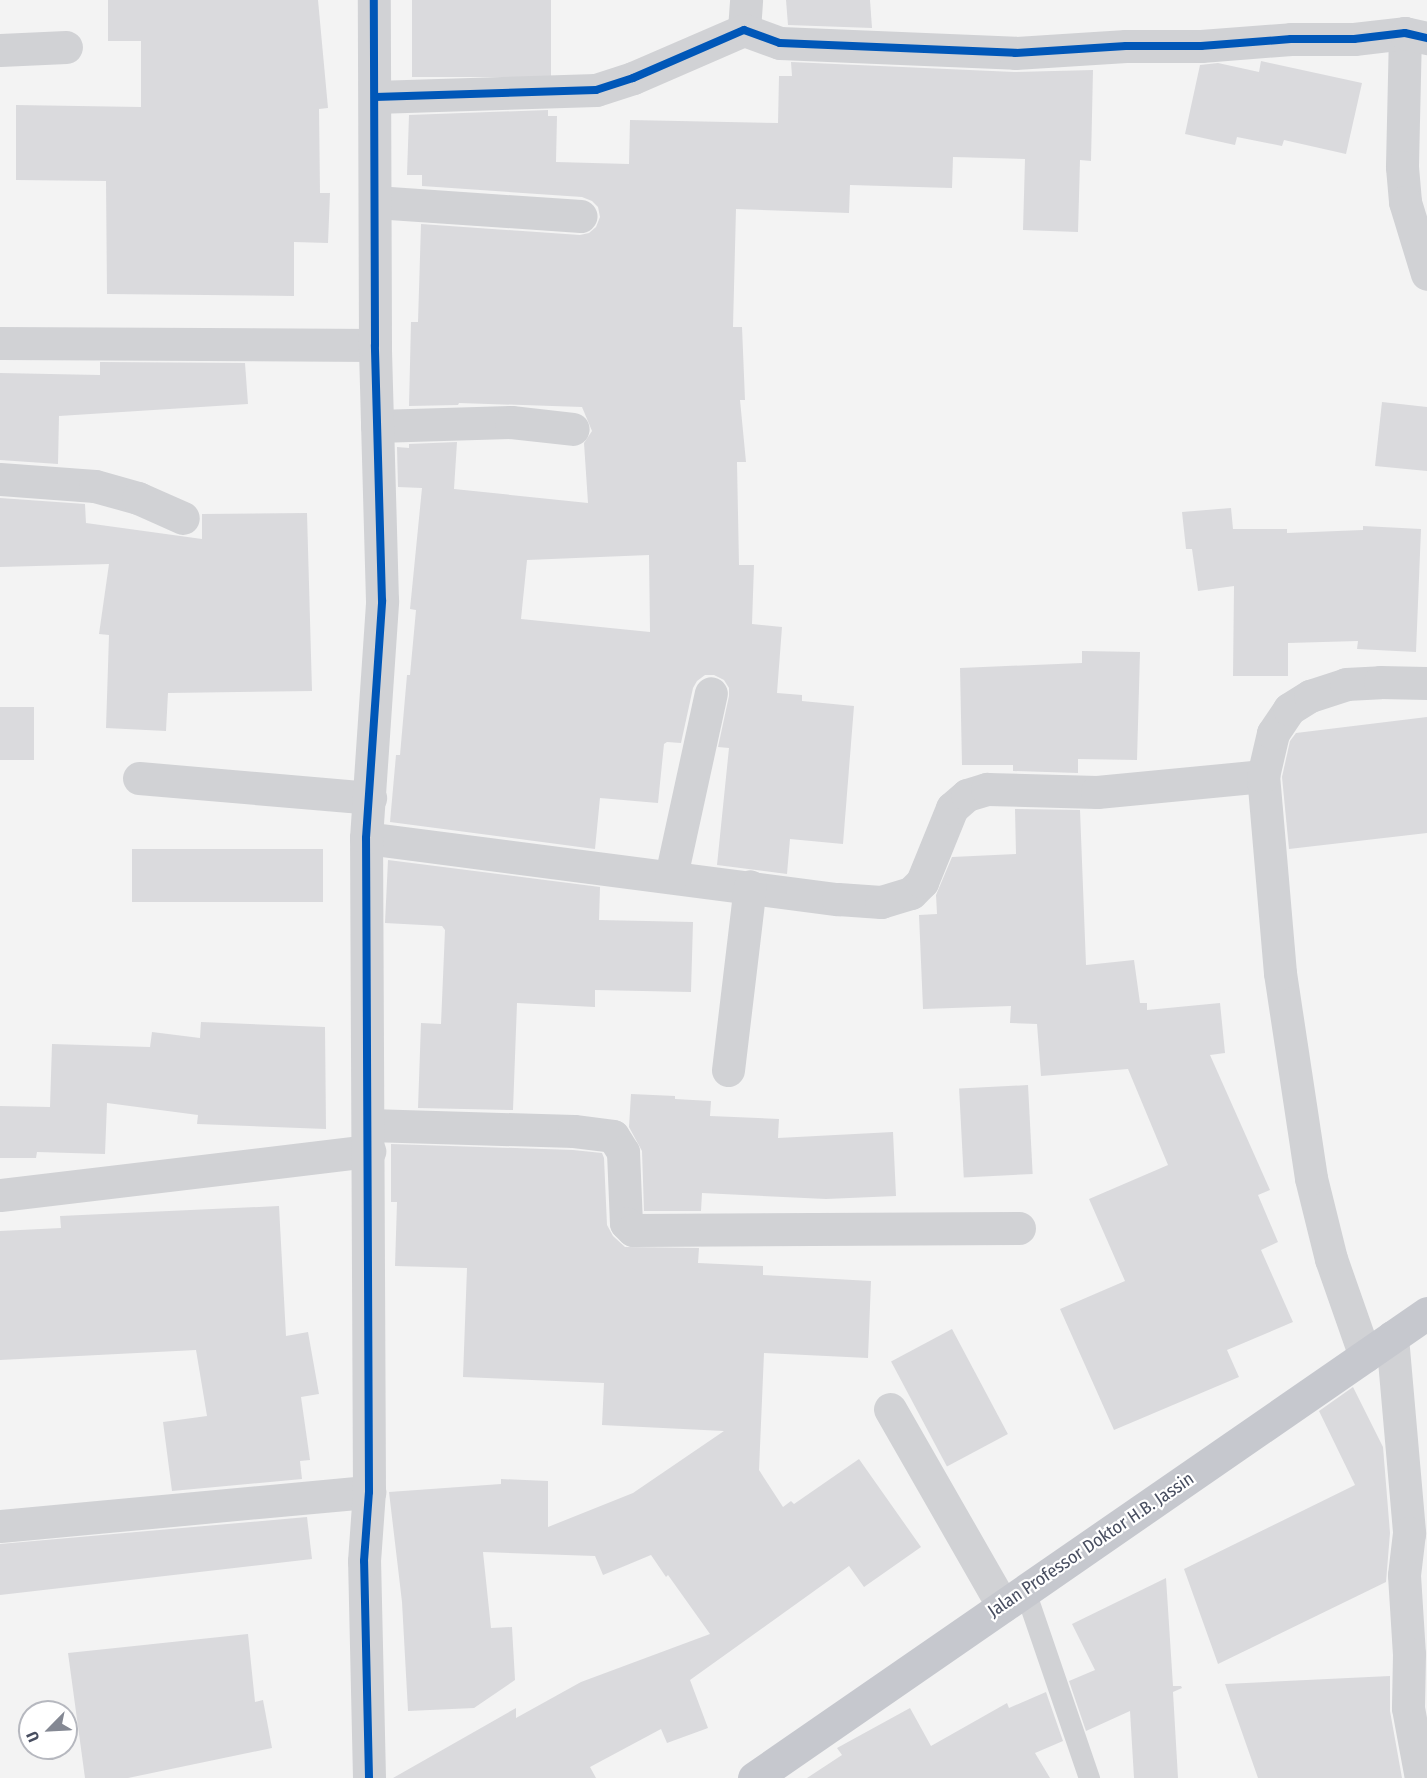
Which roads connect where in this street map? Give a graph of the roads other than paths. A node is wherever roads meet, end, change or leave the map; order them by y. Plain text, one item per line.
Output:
1 (374, 0) edge
2 (745, 15) edge
3 (1416, 35) edge
4 (66, 47) dead end
5 (0, 50) edge
6 (375, 97) junction
7 (375, 202) junction
8 (581, 216) dead end
9 (1427, 274) edge
10 (0, 343) edge
11 (375, 345) junction
12 (377, 426) junction
13 (573, 429) dead end
14 (0, 479) edge
15 (183, 518) dead end
16 (1427, 683) edge
17 (711, 693) dead end
18 (1263, 776) junction
19 (139, 778) dead end
20 (370, 798) junction
21 (366, 838) junction
22 (671, 876) junction
23 (750, 886) junction
24 (728, 1070) dead end
25 (369, 1138) junction
26 (0, 1195) edge
27 (1019, 1228) dead end
28 (1427, 1313) edge
29 (1392, 1336) junction
30 (1365, 1356) junction
31 (890, 1409) dead end
32 (369, 1492) junction
33 (0, 1526) edge
34 (1014, 1598) junction
35 (369, 1778) edge
36 (754, 1778) edge
37 (1089, 1778) edge
38 (1421, 1778) edge

1 - 6 street
2 - 3 street
2 - 6 street
3 - 9 street
4 - 5 street
6 - 7 street
7 - 8 street
7 - 11 street
10 - 11 street
11 - 12 street
12 - 13 street
12 - 20 street
14 - 15 street
16 - 18 street
17 - 22 street
18 - 23 street
18 - 30 street
19 - 20 street
20 - 21 street
21 - 22 street
21 - 25 street
22 - 23 street
23 - 24 street
25 - 26 street
25 - 27 street
25 - 32 street
28 - 29 highway, Jalan Professor Doktor H.B. Jassin
29 - 30 highway, Jalan Professor Doktor H.B. Jassin
29 - 38 street
30 - 34 highway, Jalan Professor Doktor H.B. Jassin
31 - 34 street
32 - 33 street
32 - 35 street
34 - 36 highway, Jalan Professor Doktor H.B. Jassin
34 - 37 lane

